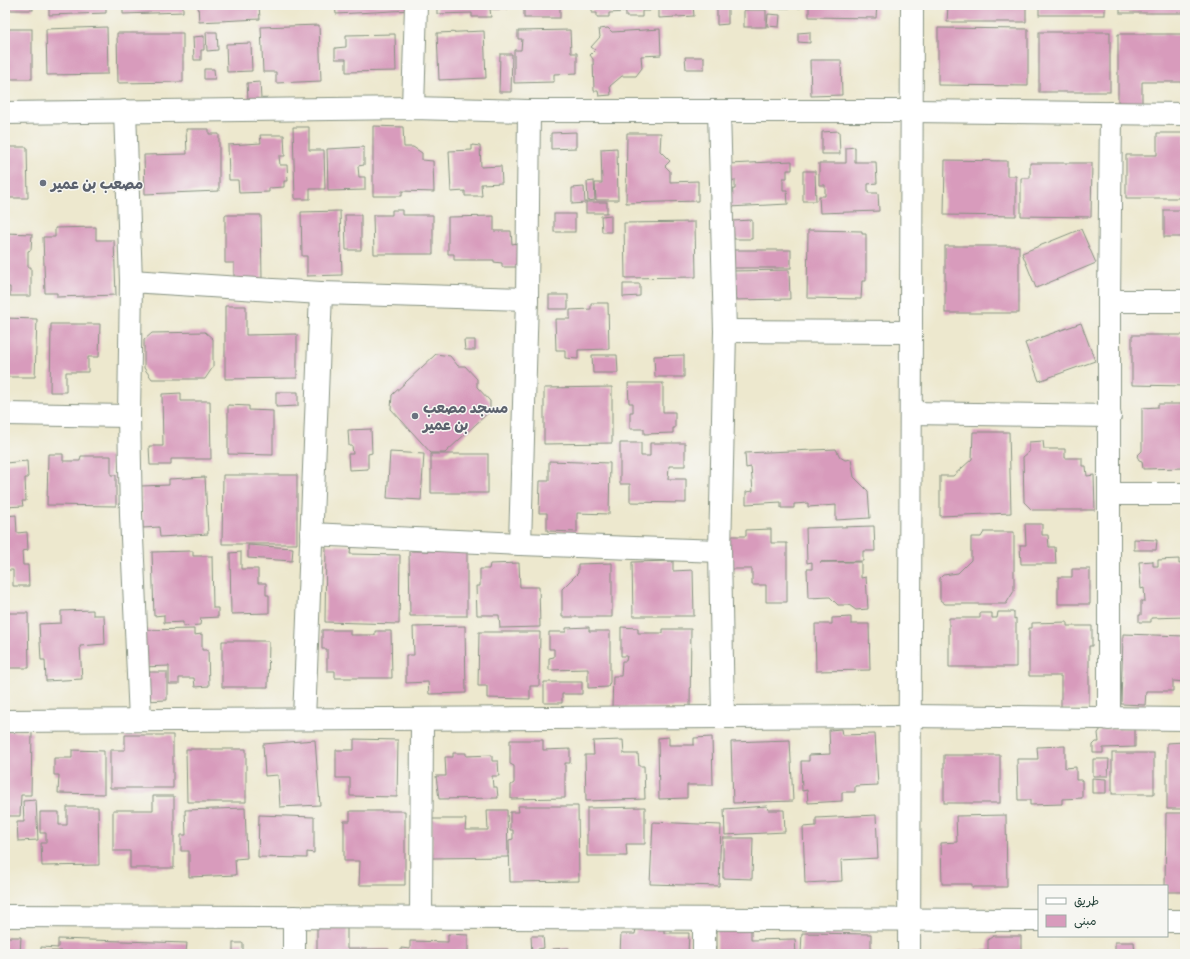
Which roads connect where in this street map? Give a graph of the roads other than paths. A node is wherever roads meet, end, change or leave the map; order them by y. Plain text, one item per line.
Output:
1 (416, 5) edge
2 (912, 5) edge
3 (413, 108) junction
4 (125, 111) junction
5 (529, 111) junction
6 (719, 111) junction
7 (912, 111) junction
8 (5, 113) edge
9 (1112, 113) junction
10 (1185, 114) edge
11 (130, 281) junction
12 (321, 293) junction
13 (527, 299) junction
14 (1109, 301) junction
15 (1185, 301) edge
16 (725, 331) junction
17 (911, 332) junction
18 (911, 413) junction
19 (5, 414) edge
20 (129, 416) junction
21 (1110, 416) junction
22 (1110, 494) junction
23 (1185, 494) edge
24 (312, 534) junction
25 (520, 544) junction
26 (720, 551) junction
27 (910, 716) junction
28 (722, 717) junction
29 (1109, 718) junction
30 (304, 719) junction
31 (422, 719) junction
32 (1185, 719) edge
33 (140, 720) junction
34 (5, 721) edge
35 (5, 916) edge
36 (294, 917) junction
37 (421, 917) junction
38 (704, 919) junction
39 (909, 920) junction
40 (1038, 920) edge
41 (1168, 921) edge
42 (1185, 921) edge
43 (294, 954) edge
44 (704, 954) edge
45 (909, 954) edge

1 - 3 street
2 - 7 street
3 - 4 street
3 - 5 street
4 - 8 street
4 - 11 street
5 - 6 street
5 - 13 street
6 - 7 street
6 - 16 street
7 - 9 street
7 - 17 street
9 - 10 street
9 - 14 street
11 - 12 street
11 - 20 street
12 - 13 street
12 - 24 street
13 - 25 street
14 - 15 street
14 - 21 street
16 - 17 street
16 - 26 street
17 - 18 street
18 - 21 street
18 - 27 street
19 - 20 street
20 - 33 street
21 - 22 street
22 - 23 street
22 - 29 street
24 - 25 street
24 - 30 street
25 - 26 street
26 - 28 street
27 - 28 street
27 - 29 street
27 - 39 street
28 - 31 street
29 - 32 street
30 - 31 street
30 - 33 street
31 - 37 street
33 - 34 street
35 - 36 street
36 - 37 street
36 - 43 street
37 - 38 street
38 - 39 street
38 - 44 street
39 - 40 street
39 - 45 street
41 - 42 street

